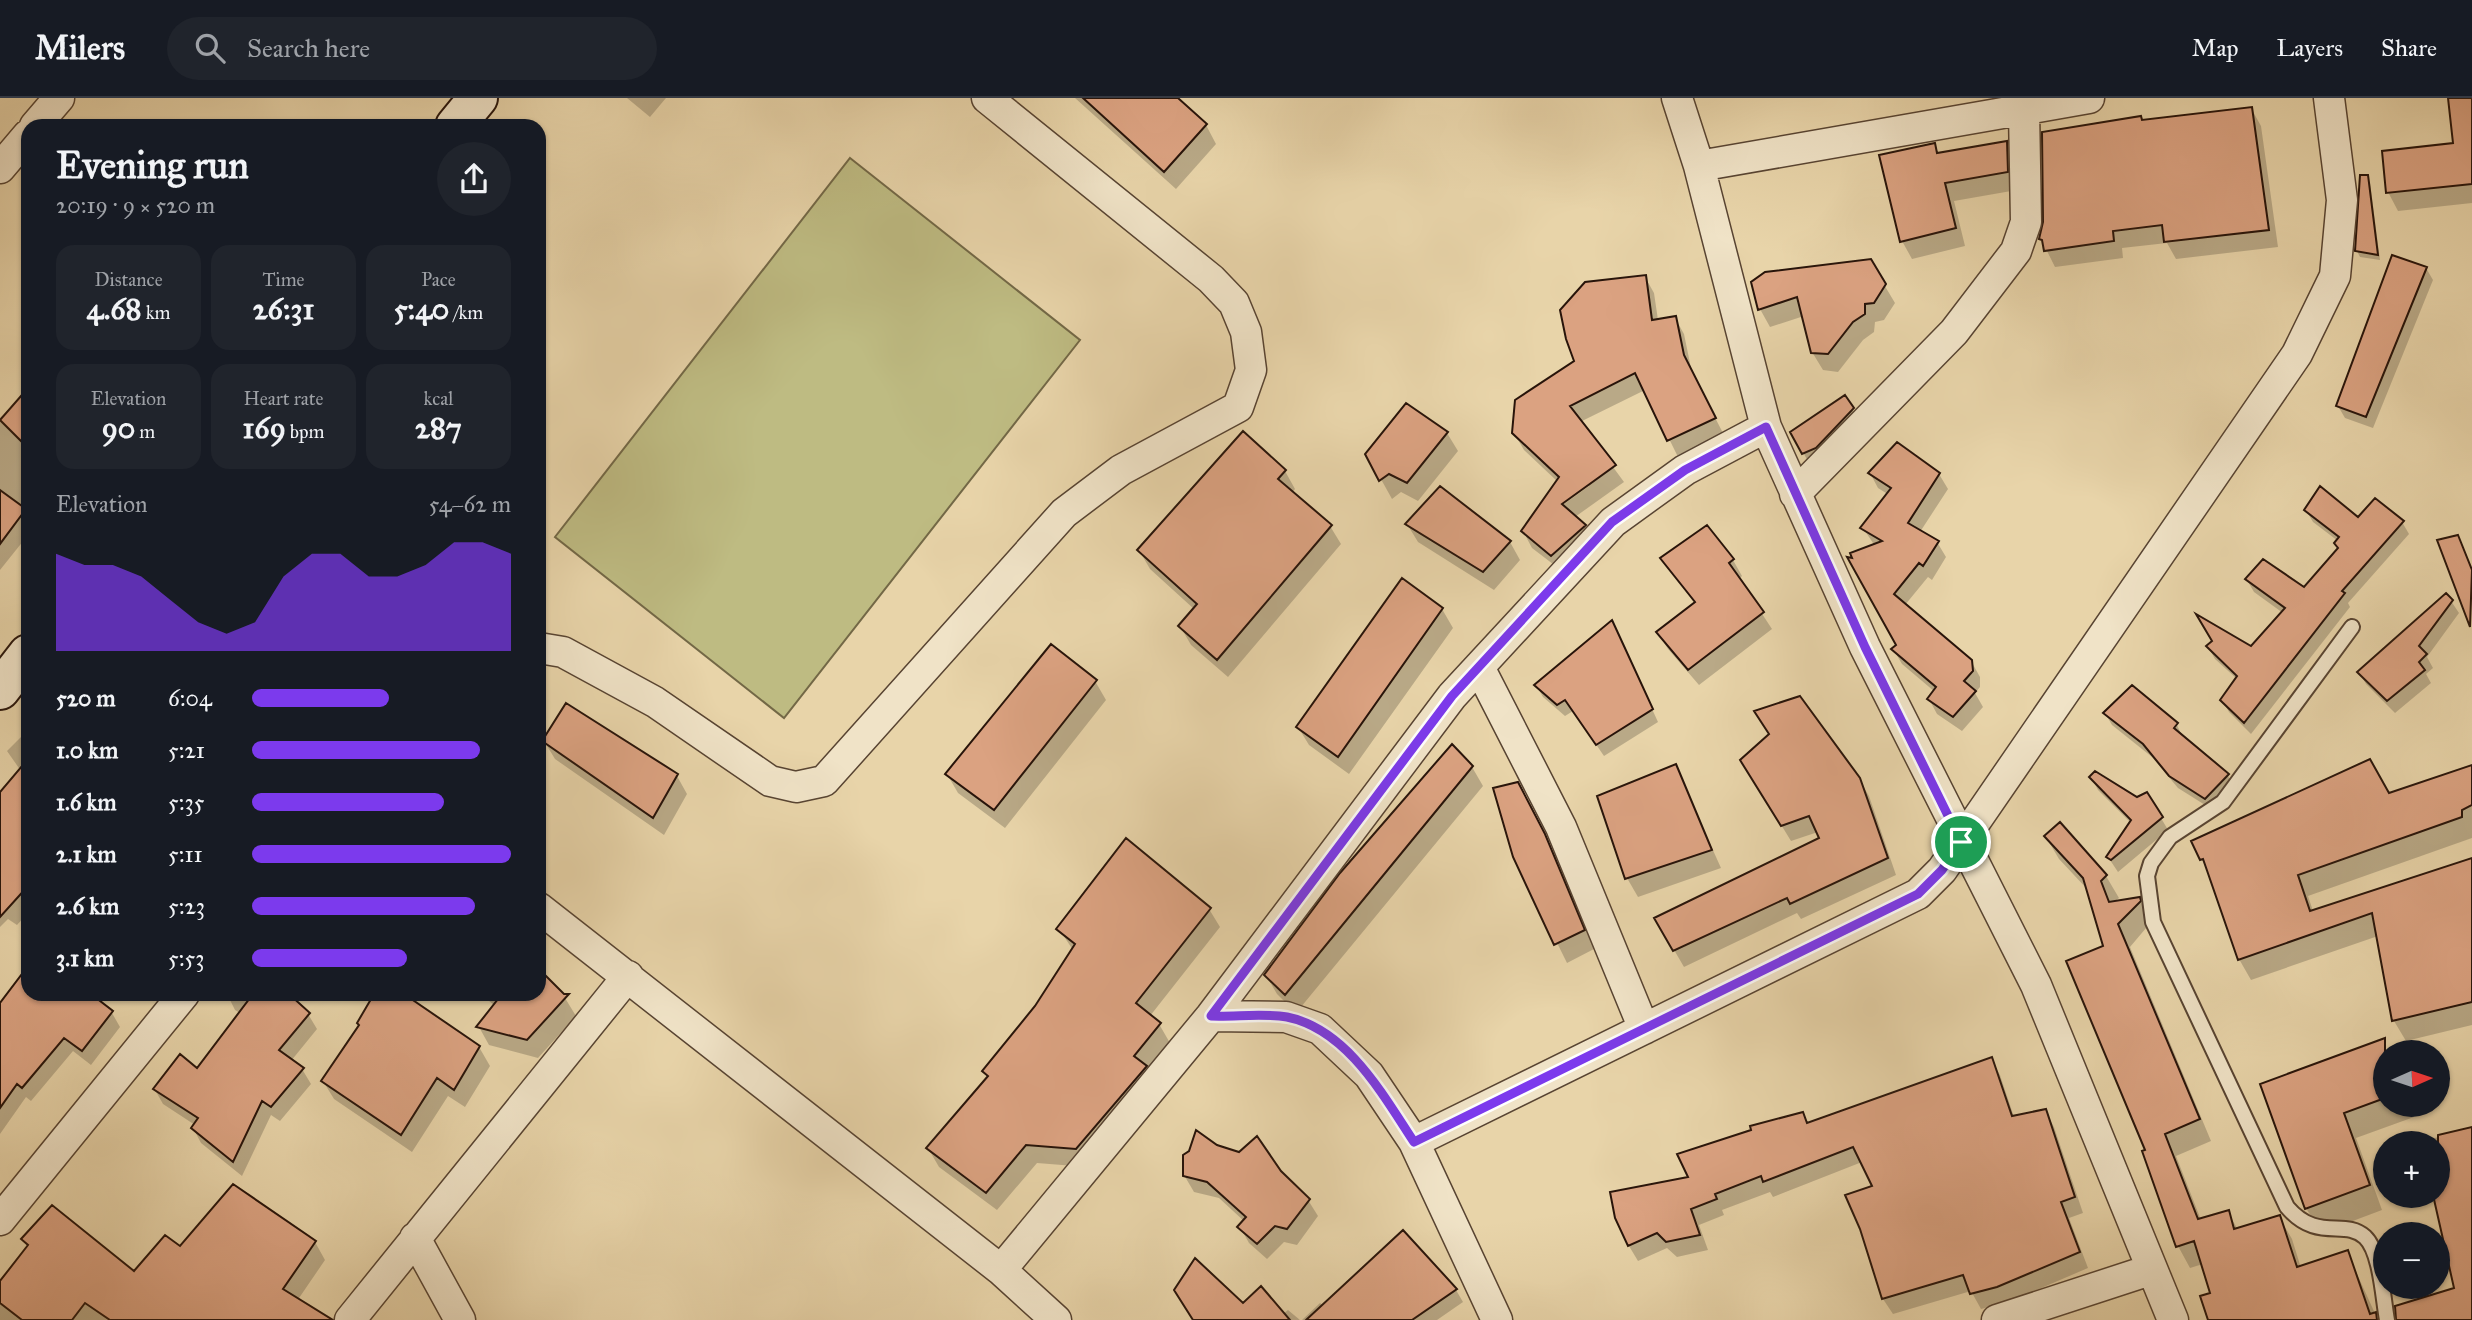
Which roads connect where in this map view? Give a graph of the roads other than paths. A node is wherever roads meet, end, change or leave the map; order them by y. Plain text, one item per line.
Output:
1 (59, 98) edge
2 (478, 98) edge
3 (988, 98) edge
4 (1677, 98) edge
5 (2089, 98) edge
6 (2329, 98) edge
7 (2024, 110) junction
8 (41, 119) edge
9 (461, 119) edge
10 (21, 143) edge
11 (1699, 166) junction
12 (0, 168) edge
13 (1766, 427) junction
14 (1795, 494) junction
15 (2352, 627) dead end
16 (546, 649) edge
17 (21, 663) edge
18 (1479, 667) junction
19 (0, 690) edge
20 (1961, 842) junction
21 (546, 913) edge
22 (628, 976) junction
23 (178, 1001) edge
24 (1211, 1016) junction
25 (1644, 1029) junction
26 (1414, 1142) junction
27 (0, 1220) edge
28 (415, 1238) junction
29 (1001, 1270) junction
30 (2150, 1270) junction
31 (350, 1320) edge
32 (460, 1320) edge
33 (1056, 1320) edge
34 (1497, 1320) edge
35 (1997, 1320) edge
36 (2173, 1320) edge
37 (2387, 1320) edge

1 - 8 street
2 - 9 main road
3 - 16 street
4 - 11 street
5 - 7 street
6 - 20 street
7 - 11 street
7 - 14 street
10 - 12 street
11 - 13 street
13 - 14 street
13 - 18 street
14 - 20 street
15 - 37 lane
17 - 19 main road
18 - 24 street
18 - 25 street
20 - 25 street
20 - 30 street
21 - 22 street
22 - 28 street
22 - 29 street
23 - 27 street
24 - 26 street
24 - 29 street
25 - 26 street
26 - 34 street
28 - 31 street
28 - 32 street
29 - 33 street
30 - 35 street
30 - 36 street

